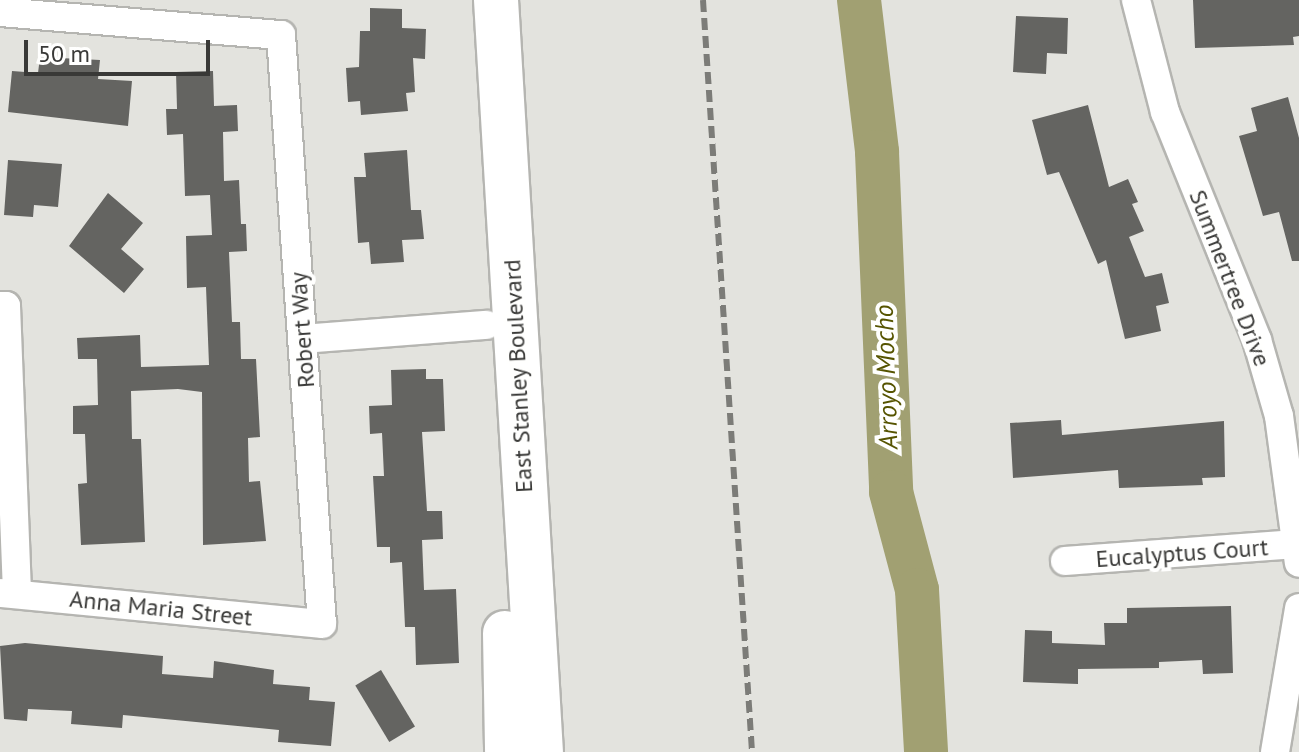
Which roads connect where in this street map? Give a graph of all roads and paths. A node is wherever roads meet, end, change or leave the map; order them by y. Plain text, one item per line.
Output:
1 (466, 0) edge
2 (496, 0) edge
3 (1136, 0) edge
4 (0, 12) edge
5 (0, 306) edge
6 (486, 325) junction
7 (303, 339) junction
8 (1299, 544) edge
9 (1065, 561) dead end
10 (1299, 563) edge
11 (8, 594) edge
12 (1299, 608) edge
13 (322, 624) joint
14 (507, 752) edge
15 (541, 752) edge
16 (1275, 752) edge

1 - 6 main road, East Stanley Boulevard
2 - 15 main road, East Stanley Boulevard
3 - 8 street, Summertree Drive
4 - 7 street, Robert Way
5 - 11 street
6 - 7 street
6 - 14 main road, East Stanley Boulevard
7 - 13 street, Robert Way
8 - 9 street, Eucalyptus Court
8 - 10 street, Summertree Drive
11 - 13 street, Anna Maria Street
12 - 16 street

